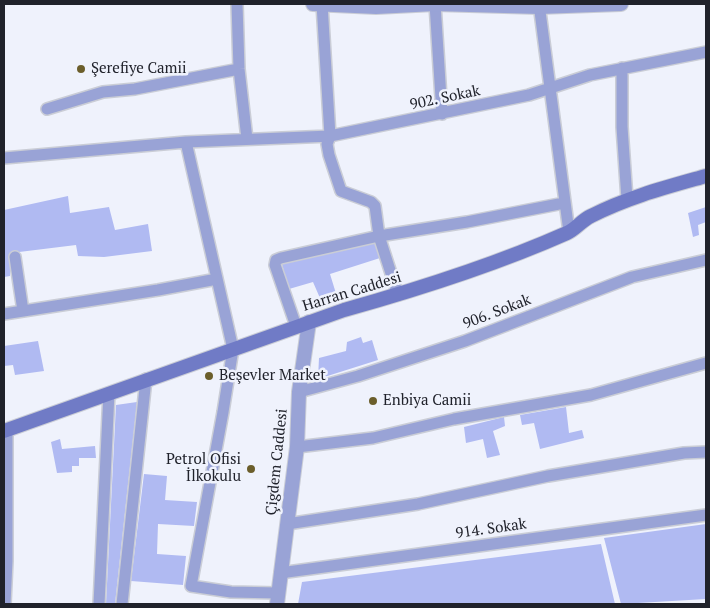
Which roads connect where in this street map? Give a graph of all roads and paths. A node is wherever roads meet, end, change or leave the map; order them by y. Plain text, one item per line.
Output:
1 (237, 4) edge
2 (313, 4) edge
3 (322, 4) edge
4 (435, 4) edge
5 (612, 4) edge
6 (539, 5) edge
7 (706, 52) edge
8 (622, 68) junction
9 (239, 69) junction
10 (549, 87) junction
11 (47, 109) dead end
12 (442, 114) junction
13 (330, 136) junction
14 (247, 139) junction
15 (186, 142) junction
16 (4, 158) edge
17 (706, 176) edge
18 (627, 199) junction
19 (564, 203) junction
20 (569, 232) junction
21 (379, 236) junction
22 (15, 257) dead end
23 (706, 260) edge
24 (217, 278) junction
25 (398, 295) junction
26 (23, 311) junction
27 (4, 314) edge
28 (302, 324) junction
29 (232, 349) junction
30 (706, 363) edge
31 (146, 379) junction
32 (299, 392) junction
33 (109, 393) junction
34 (6, 430) edge
35 (297, 447) junction
36 (706, 452) edge
37 (706, 515) edge
38 (287, 524) junction
39 (280, 573) junction
40 (231, 592) junction
41 (277, 599) edge
42 (6, 604) edge
43 (99, 604) edge
44 (122, 604) edge
45 (229, 604) edge

1 - 9 street
2 - 3 street
3 - 4 street
3 - 13 street
4 - 6 street
4 - 12 street
5 - 6 street
6 - 10 street
7 - 8 street, 902. Sokak
8 - 10 street, 902. Sokak
8 - 18 street
9 - 11 street
9 - 14 street
10 - 12 street, 902. Sokak
10 - 19 street
12 - 13 street, 902. Sokak
13 - 14 street, 902. Sokak
13 - 21 street
14 - 15 street, 902. Sokak
15 - 16 street, 902. Sokak
15 - 24 street
17 - 18 main road, Harran Caddesi
18 - 20 main road, Harran Caddesi
19 - 20 street
19 - 21 street
20 - 25 main road, Harran Caddesi
21 - 25 street
21 - 28 street
22 - 26 street
23 - 32 street, 906. Sokak
24 - 26 street
24 - 29 street
25 - 28 main road, Harran Caddesi
26 - 27 street
28 - 29 main road, Harran Caddesi
28 - 32 street, Çigdem Caddesi
29 - 31 main road, Harran Caddesi
29 - 40 street
30 - 35 street
31 - 33 main road, Harran Caddesi
31 - 44 street
32 - 35 street, Çigdem Caddesi
33 - 34 main road, Harran Caddesi
33 - 43 street
34 - 42 street
35 - 38 street, Çigdem Caddesi
36 - 38 street
37 - 39 street, 914. Sokak
38 - 39 street, Çigdem Caddesi
39 - 41 street, Çigdem Caddesi
40 - 41 street
40 - 45 street

